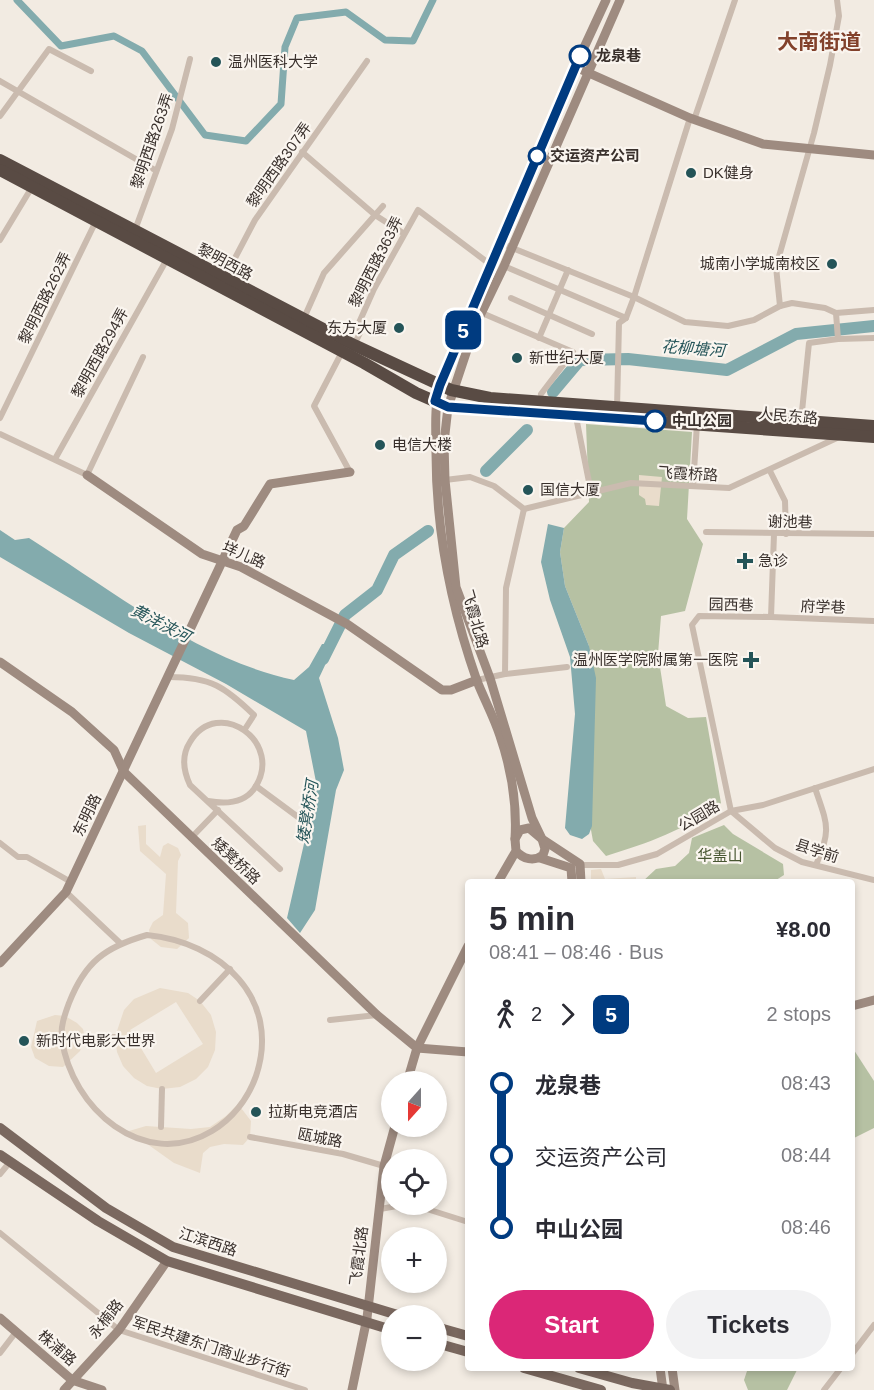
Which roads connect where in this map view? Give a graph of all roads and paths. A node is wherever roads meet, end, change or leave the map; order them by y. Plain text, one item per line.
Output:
1 (606, 0) edge
2 (620, 0) edge
3 (735, 0) edge
4 (837, 0) edge
5 (190, 59) dead end
6 (367, 61) dead end
7 (575, 67) junction
8 (91, 71) dead end
9 (586, 72) junction
10 (0, 81) edge
11 (17, 91) junction
12 (0, 116) edge
13 (693, 117) junction
14 (809, 148) junction
15 (303, 152) junction
16 (874, 155) edge
17 (0, 160) edge
18 (0, 170) edge
19 (156, 170) junction
20 (32, 187) junction
21 (383, 206) dead end
22 (375, 214) junction
23 (96, 221) junction
24 (134, 231) junction
25 (404, 233) junction
26 (0, 240) edge
27 (500, 243) junction
28 (512, 248) junction
29 (167, 259) junction
30 (491, 265) junction
31 (504, 266) junction
32 (568, 270) junction
33 (223, 283) junction
34 (560, 290) junction
35 (634, 297) junction
36 (511, 298) dead end
37 (780, 306) junction
38 (874, 310) edge
39 (482, 313) junction
40 (836, 313) junction
41 (549, 315) junction
42 (626, 318) junction
43 (303, 319) junction
44 (592, 334) dead end
45 (838, 337) junction
46 (539, 338) junction
47 (874, 338) edge
48 (354, 345) junction
49 (342, 352) junction
50 (143, 357) dead end
51 (445, 388) junction
52 (541, 394) dead end
53 (435, 401) junction
54 (448, 407) junction
55 (617, 408) junction
56 (576, 416) junction
57 (0, 418) edge
58 (801, 421) junction
59 (697, 424) junction
60 (874, 426) edge
61 (0, 434) edge
62 (842, 436) junction
63 (874, 437) edge
64 (55, 459) junction
65 (770, 471) junction
66 (350, 472) joint
67 (87, 475) junction
68 (445, 480) junction
69 (693, 486) junction
70 (591, 492) junction
71 (524, 509) junction
72 (706, 532) dead end
73 (774, 534) junction
74 (786, 534) junction
75 (874, 534) edge
76 (222, 561) junction
77 (771, 617) junction
78 (874, 621) edge
79 (0, 662) edge
80 (567, 668) dead end
81 (505, 674) junction
82 (169, 677) junction
83 (490, 678) junction
84 (477, 680) junction
85 (245, 729) junction
86 (874, 769) edge
87 (124, 772) junction
88 (256, 786) junction
89 (815, 788) junction
90 (208, 801) junction
91 (218, 810) junction
92 (731, 811) junction
93 (302, 820) dead end
94 (190, 838) junction
95 (515, 839) junction
96 (542, 839) junction
97 (0, 843) edge
98 (516, 851) junction
99 (540, 858) junction
100 (816, 865) junction
101 (575, 866) junction
102 (280, 869) dead end
103 (500, 879) edge
104 (573, 879) edge
105 (580, 879) edge
106 (874, 880) edge
107 (71, 882) junction
108 (66, 892) junction
109 (120, 943) junction
110 (465, 952) edge
111 (0, 963) edge
112 (230, 969) junction
113 (874, 1000) edge
114 (200, 1001) dead end
115 (855, 1005) edge
116 (377, 1015) junction
117 (330, 1020) dead end
118 (115, 1037) dead end
119 (85, 1039) dead end
120 (417, 1048) junction
121 (465, 1052) edge
122 (410, 1071) edge
123 (162, 1089) dead end
124 (161, 1127) dead end
125 (0, 1128) edge
126 (250, 1137) dead end
127 (0, 1155) edge
128 (10, 1162) junction
129 (381, 1165) edge
130 (0, 1174) edge
131 (381, 1198) edge
132 (380, 1209) joint
133 (445, 1215) edge
134 (465, 1221) edge
135 (0, 1233) edge
136 (167, 1261) junction
137 (368, 1307) junction
138 (381, 1311) edge
139 (0, 1318) edge
140 (366, 1323) junction
141 (874, 1325) edge
142 (381, 1327) edge
143 (119, 1330) junction
144 (447, 1330) edge
145 (16, 1332) junction
146 (465, 1335) edge
147 (447, 1346) edge
148 (855, 1350) edge
149 (465, 1351) edge
150 (0, 1353) edge
151 (534, 1371) edge
152 (591, 1371) edge
153 (661, 1371) edge
154 (672, 1371) edge
155 (839, 1371) edge
156 (72, 1380) junction
157 (64, 1390) edge
158 (102, 1390) edge
159 (305, 1390) edge
160 (352, 1390) edge
161 (601, 1390) edge
162 (665, 1390) edge
163 (675, 1390) edge
164 (824, 1390) edge

1 - 7 street
2 - 9 street
3 - 13 street
4 - 14 street
5 - 19 street, 黎明西路263弄
6 - 15 street, 黎明西路307弄
7 - 9 street
7 - 27 street
8 - 11 street
9 - 13 street
9 - 28 street
10 - 11 street
11 - 12 street
11 - 19 street
13 - 14 street
13 - 35 street
14 - 16 street
14 - 37 street
15 - 22 street
15 - 33 street, 黎明西路307弄
17 - 24 highway, 黎明西路
18 - 20 highway, 黎明西路
19 - 24 street, 黎明西路263弄
20 - 23 highway, 黎明西路
20 - 26 street
21 - 22 street
22 - 25 street
22 - 43 street
23 - 29 highway, 黎明西路
23 - 57 street, 黎明西路262弄
24 - 33 highway, 黎明西路
25 - 30 street, 黎明西路363弄
25 - 48 street, 黎明西路363弄
27 - 28 street
27 - 30 street
28 - 31 street
28 - 32 street
29 - 33 highway, 黎明西路
29 - 64 street, 黎明西路294弄
30 - 51 street
31 - 34 street
31 - 39 street
32 - 34 street
32 - 35 street
33 - 43 highway, 黎明西路
33 - 49 highway, 黎明西路
34 - 41 street
34 - 42 street
35 - 37 street
35 - 42 street
36 - 41 street
37 - 40 street
38 - 40 street
39 - 46 street
39 - 51 street
40 - 45 street
41 - 44 street
41 - 46 street
42 - 55 street
43 - 48 highway, 黎明西路
45 - 47 street
45 - 58 street
46 - 52 street
48 - 51 highway, 黎明西路
49 - 53 highway, 黎明西路
49 - 66 street
50 - 67 street
51 - 53 street, 飞霞北路
51 - 54 street, 飞霞北路
51 - 55 highway, 人民东路
53 - 54 highway, 黎明西路
53 - 84 street, 飞霞北路
54 - 56 highway, 人民东路
54 - 68 street, 飞霞北路
55 - 58 highway, 人民东路
56 - 59 highway, 人民东路
56 - 70 street
58 - 60 highway, 人民东路
59 - 62 highway, 人民东路
59 - 69 street
61 - 64 street, 垟儿路
62 - 63 highway, 人民东路
62 - 65 street, 飞霞桥路
64 - 67 street, 垟儿路
65 - 69 street, 飞霞桥路
65 - 74 street
66 - 76 street, 东明路
67 - 76 street, 垟儿路
68 - 71 street
68 - 83 street, 飞霞北路
69 - 70 street, 飞霞桥路
70 - 71 street, 飞霞桥路
71 - 81 street
72 - 73 street, 谢池巷
73 - 74 street, 谢池巷
73 - 77 street, 园西巷
74 - 75 street, 谢池巷
76 - 82 street, 东明路
76 - 84 street, 垟儿路
77 - 78 street, 府学巷
77 - 92 street, 园西巷
79 - 87 street, 矮凳桥路
80 - 81 street
81 - 83 street
82 - 85 street
82 - 87 street, 东明路
83 - 84 street
83 - 96 street, 飞霞北路
84 - 95 street, 飞霞北路
85 - 88 street
85 - 90 street
86 - 89 street, 公园路
87 - 94 street, 矮凳桥路
87 - 107 street, 东明路
88 - 90 street
88 - 93 street
89 - 92 street, 公园路
89 - 100 street
90 - 91 street
91 - 94 street
91 - 102 street
92 - 100 street, 县学前
92 - 101 street, 公园路
94 - 116 street, 矮凳桥路
95 - 96 street
95 - 98 street, 飞霞北路
96 - 99 street, 飞霞北路
96 - 101 street
97 - 107 street
98 - 99 street
98 - 103 street
99 - 101 street
100 - 106 street, 县学前
101 - 104 street
101 - 105 street
107 - 108 street, 东明路
108 - 109 street
108 - 111 street, 东明路
109 - 112 street
109 - 112 street
110 - 120 street
112 - 114 street
113 - 115 street
116 - 117 street
116 - 120 street, 矮凳桥路
118 - 119 street
120 - 121 street
120 - 122 street
123 - 124 street
125 - 137 main road, 江滨西路
126 - 129 street, 瓯城路
127 - 128 main road, 江滨西路
128 - 130 street
128 - 136 main road, 江滨西路
131 - 132 street, 飞霞北路
132 - 137 street, 飞霞北路
133 - 134 street
135 - 143 street, 军民共建东门商业步行街
136 - 140 main road, 江滨西路
136 - 143 street, 永楠路
137 - 138 main road, 江滨西路
137 - 140 street, 飞霞北路
139 - 145 street, 株浦路
140 - 142 main road, 江滨西路
140 - 160 street, 飞霞北路
141 - 148 street
143 - 156 street, 永楠路
143 - 159 street, 军民共建东门商业步行街
144 - 146 main road
145 - 150 street
145 - 156 street, 株浦路
147 - 149 main road
151 - 161 main road
152 - 162 main road
153 - 162 street
154 - 163 street
155 - 164 street
156 - 157 street, 永楠路
156 - 158 street, 株浦路

